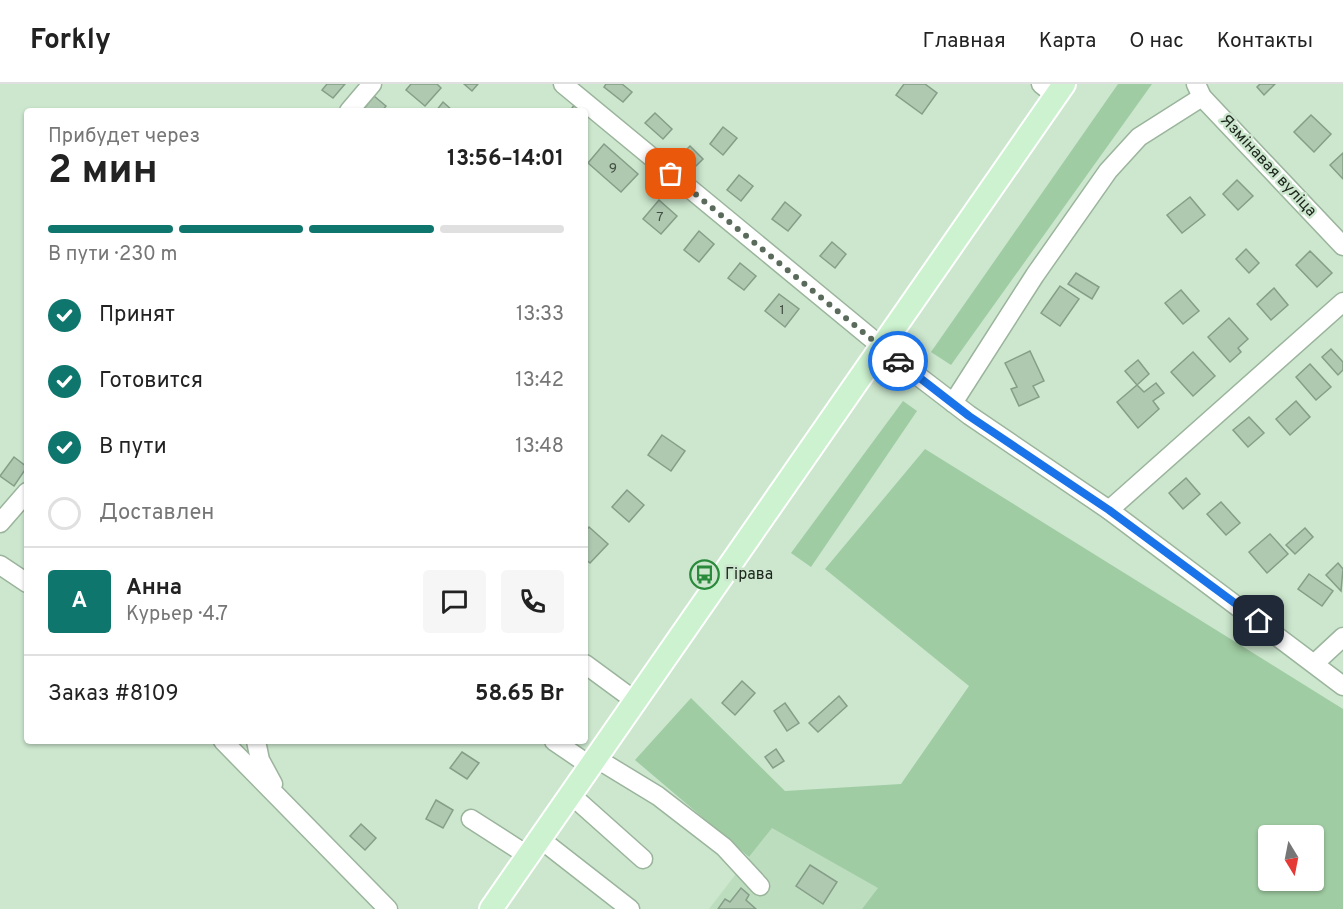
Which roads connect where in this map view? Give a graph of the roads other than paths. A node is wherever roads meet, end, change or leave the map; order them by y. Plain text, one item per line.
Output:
1 (372, 84) edge
2 (563, 84) edge
3 (1054, 88) edge
4 (1199, 90) edge
5 (352, 108) edge
6 (1343, 246) edge
7 (1343, 302) edge
8 (881, 347) junction
9 (953, 403) junction
10 (24, 496) edge
11 (1109, 510) junction
12 (0, 524) edge
13 (0, 565) edge
14 (24, 581) edge
15 (1343, 637) edge
16 (1315, 663) junction
17 (588, 666) edge
18 (1343, 686) edge
19 (634, 700) junction
20 (226, 744) edge
21 (257, 744) edge
22 (560, 744) edge
23 (592, 761) junction
24 (569, 793) junction
25 (284, 804) junction
26 (471, 819) dead end
27 (533, 847) junction
28 (644, 859) dead end
29 (760, 886) dead end
30 (388, 909) edge
31 (491, 909) edge
32 (630, 909) edge

1 - 5 street
2 - 8 street
3 - 8 main road
4 - 6 street, Язмінавая вуліца
4 - 9 street
7 - 11 street
8 - 9 street
8 - 19 main road
9 - 11 street
10 - 12 street
11 - 16 street
13 - 14 street
15 - 16 street
16 - 18 street
17 - 19 street
19 - 23 main road
20 - 25 street
21 - 25 street
22 - 23 street
23 - 24 main road
23 - 29 street
24 - 27 main road
24 - 28 street
25 - 30 street
26 - 27 street
27 - 31 main road
27 - 32 street

